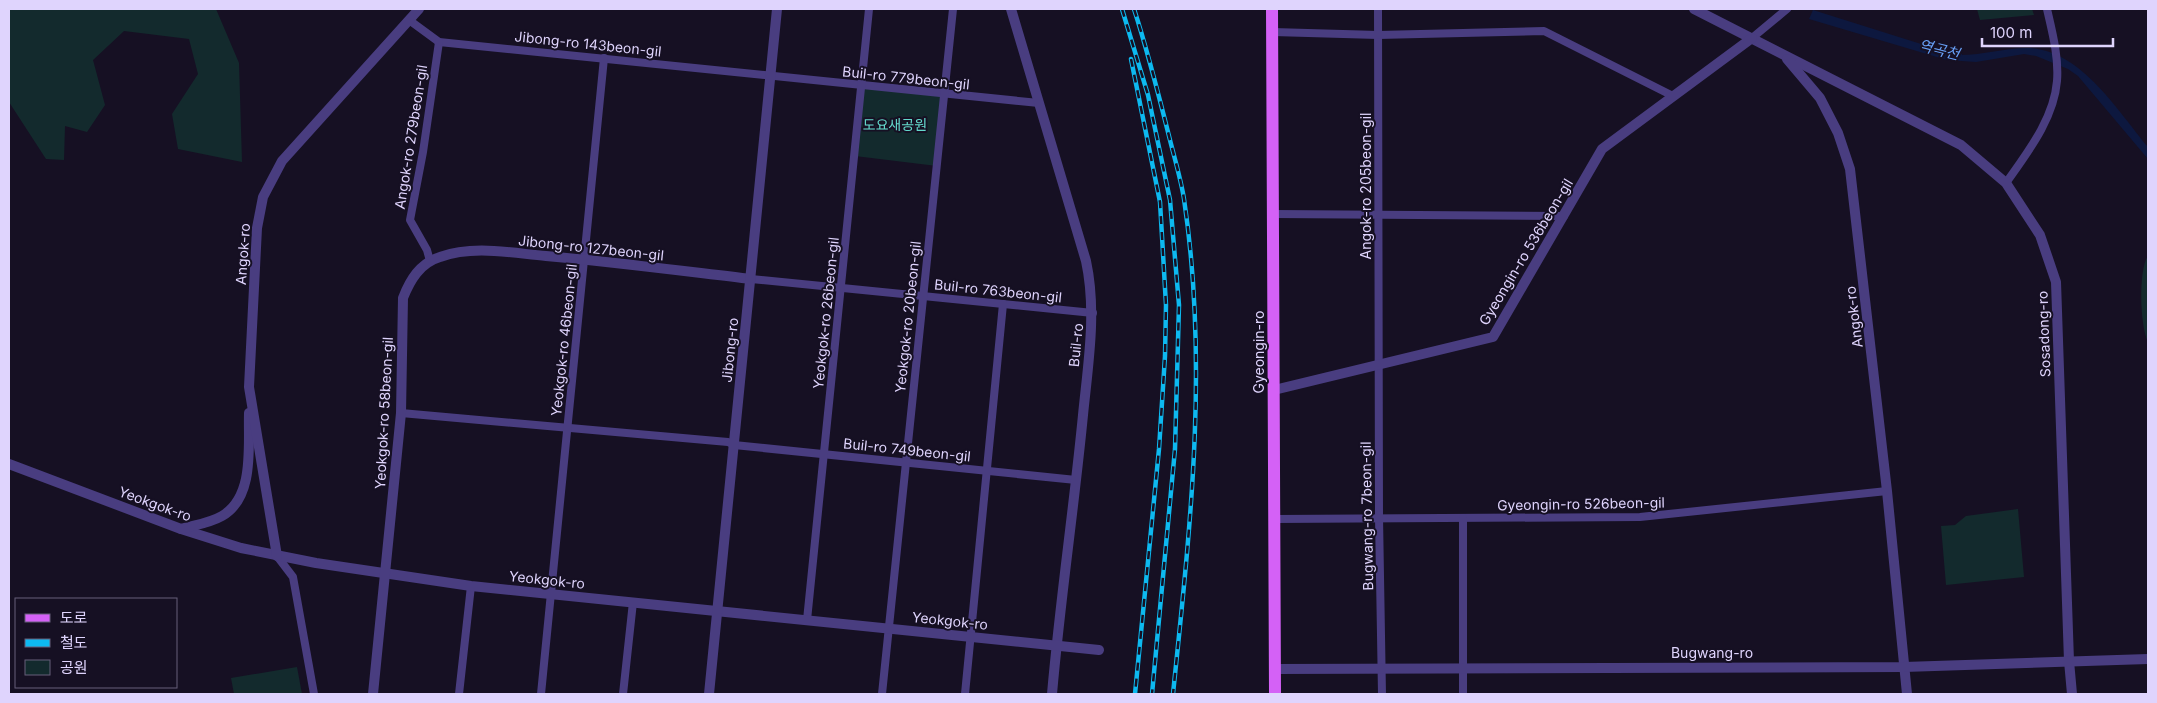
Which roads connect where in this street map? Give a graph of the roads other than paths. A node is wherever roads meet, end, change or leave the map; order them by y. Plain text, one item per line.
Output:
1 (419, 9) edge
2 (777, 9) edge
3 (869, 9) edge
4 (953, 9) edge
5 (1011, 9) edge
6 (1272, 9) edge
7 (1378, 9) edge
8 (1694, 9) edge
9 (1787, 9) edge
10 (2047, 9) edge
11 (410, 20) junction
12 (1273, 32) junction
13 (1378, 35) junction
14 (1752, 38) junction
15 (439, 42) junction
16 (1784, 54) junction
17 (604, 58) junction
18 (771, 77) junction
19 (862, 85) junction
20 (945, 95) junction
21 (1673, 96) junction
22 (1039, 103) junction
23 (2006, 183) junction
24 (1273, 214) junction
25 (1379, 214) junction
26 (1564, 216) junction
27 (585, 260) junction
28 (430, 261) junction
29 (751, 279) junction
30 (841, 288) junction
31 (922, 296) junction
32 (1003, 304) junction
33 (1093, 313) junction
34 (1378, 363) junction
35 (249, 387) junction
36 (1274, 390) junction
37 (400, 413) junction
38 (568, 427) junction
39 (734, 445) junction
40 (825, 454) junction
41 (906, 462) junction
42 (9, 464) edge
43 (986, 471) junction
44 (1076, 480) junction
45 (1887, 491) junction
46 (1379, 517) junction
47 (1464, 518) junction
48 (1275, 519) junction
49 (181, 529) junction
50 (277, 556) junction
51 (386, 574) junction
52 (471, 586) junction
53 (552, 594) junction
54 (633, 602) junction
55 (718, 611) junction
56 (806, 620) junction
57 (888, 628) junction
58 (970, 637) junction
59 (1056, 646) junction
60 (1099, 650) dead end
61 (2148, 659) edge
62 (2069, 661) junction
63 (1904, 667) junction
64 (1463, 668) junction
65 (1275, 669) junction
66 (1382, 669) junction
67 (314, 694) edge
68 (373, 694) edge
69 (459, 694) edge
70 (541, 694) edge
71 (623, 694) edge
72 (709, 694) edge
73 (882, 694) edge
74 (964, 694) edge
75 (1052, 694) edge
76 (1275, 694) edge
77 (1382, 694) edge
78 (1463, 694) edge
79 (1906, 694) edge
80 (2072, 694) edge

1 - 11 street, Angok-ro
2 - 18 street, Jibong-ro
3 - 19 street, Yeokgok-ro 26beon-gil
4 - 20 street, Yeokgok-ro 20beon-gil
5 - 22 street, Buil-ro
6 - 12 main road, Gyeongin-ro
7 - 13 street, Angok-ro 205beon-gil
8 - 14 street, Angok-ro
9 - 14 street
10 - 23 street
11 - 15 street
11 - 35 street, Angok-ro
12 - 13 street
12 - 24 main road, Gyeongin-ro
13 - 21 street
13 - 25 street, Angok-ro 205beon-gil
14 - 16 street, Angok-ro
14 - 21 street, Gyeongin-ro 536beon-gil
15 - 17 street, Jibong-ro 143beon-gil
15 - 28 street, Angok-ro 279beon-gil
16 - 23 street, Sosadong-ro
16 - 45 street, Angok-ro
17 - 18 street, Jibong-ro 143beon-gil
17 - 27 street, Yeokgok-ro 46beon-gil
18 - 19 street, Buil-ro 779beon-gil
18 - 29 street, Jibong-ro
19 - 20 street, Buil-ro 779beon-gil
19 - 30 street, Yeokgok-ro 26beon-gil
20 - 22 street, Buil-ro 779beon-gil
20 - 31 street, Yeokgok-ro 20beon-gil
21 - 26 street, Gyeongin-ro 536beon-gil
22 - 33 street, Buil-ro
23 - 62 street, Sosadong-ro
24 - 25 street
24 - 36 main road, Gyeongin-ro
25 - 26 street
25 - 34 street, Angok-ro 205beon-gil
26 - 34 street, Gyeongin-ro 536beon-gil
27 - 28 street, Jibong-ro 127beon-gil
27 - 29 street, Jibong-ro 127beon-gil
27 - 38 street, Yeokgok-ro 46beon-gil
28 - 37 street, Yeokgok-ro 58beon-gil
29 - 30 street, Buil-ro 763beon-gil
29 - 39 street, Jibong-ro
30 - 31 street, Buil-ro 763beon-gil
30 - 40 street, Yeokgok-ro 26beon-gil
31 - 32 street, Buil-ro 763beon-gil
31 - 41 street, Yeokgok-ro 20beon-gil
32 - 33 street, Buil-ro 763beon-gil
32 - 43 street
33 - 44 street, Buil-ro
34 - 36 street, Gyeongin-ro 536beon-gil
34 - 46 street, Bugwang-ro 7beon-gil
35 - 49 street
35 - 50 street, Angok-ro
36 - 48 main road, Gyeongin-ro
37 - 38 street, Buil-ro 749beon-gil
37 - 51 street, Yeokgok-ro 58beon-gil
38 - 39 street, Buil-ro 749beon-gil
38 - 53 street, Yeokgok-ro 46beon-gil
39 - 40 street, Buil-ro 749beon-gil
39 - 55 street, Jibong-ro
40 - 41 street, Buil-ro 749beon-gil
40 - 56 street, Yeokgok-ro 26beon-gil
41 - 43 street, Buil-ro 749beon-gil
41 - 57 street, Yeokgok-ro 20beon-gil
42 - 49 street, Yeokgok-ro
43 - 44 street, Buil-ro 749beon-gil
43 - 58 street
44 - 59 street, Buil-ro
45 - 47 street, Gyeongin-ro 526beon-gil
45 - 63 street, Angok-ro
46 - 47 street, Gyeongin-ro 526beon-gil
46 - 48 street, Gyeongin-ro 526beon-gil
46 - 66 street, Bugwang-ro 7beon-gil
47 - 64 street
48 - 65 main road, Gyeongin-ro
49 - 50 street, Yeokgok-ro
50 - 51 street, Yeokgok-ro
50 - 67 street
51 - 52 street, Yeokgok-ro
51 - 68 street, Yeokgok-ro 58beon-gil
52 - 53 street, Yeokgok-ro
52 - 69 street
53 - 54 street, Yeokgok-ro
53 - 70 street, Yeokgok-ro 46beon-gil
54 - 55 street, Yeokgok-ro
54 - 71 street
55 - 56 street, Yeokgok-ro
55 - 72 street, Jibong-ro
56 - 57 street, Yeokgok-ro
57 - 58 street, Yeokgok-ro
57 - 73 street, Yeokgok-ro 20beon-gil
58 - 59 street, Yeokgok-ro
58 - 74 street
59 - 60 street, Yeokgok-ro
59 - 75 street, Buil-ro
61 - 62 street, Bugwang-ro
62 - 63 street, Bugwang-ro
62 - 80 street, Sosadong-ro
63 - 64 street, Bugwang-ro
63 - 79 street, Angok-ro
64 - 66 street, Bugwang-ro
64 - 78 street
65 - 66 street, Bugwang-ro
65 - 76 main road, Gyeongin-ro
66 - 77 street, Bugwang-ro 7beon-gil

